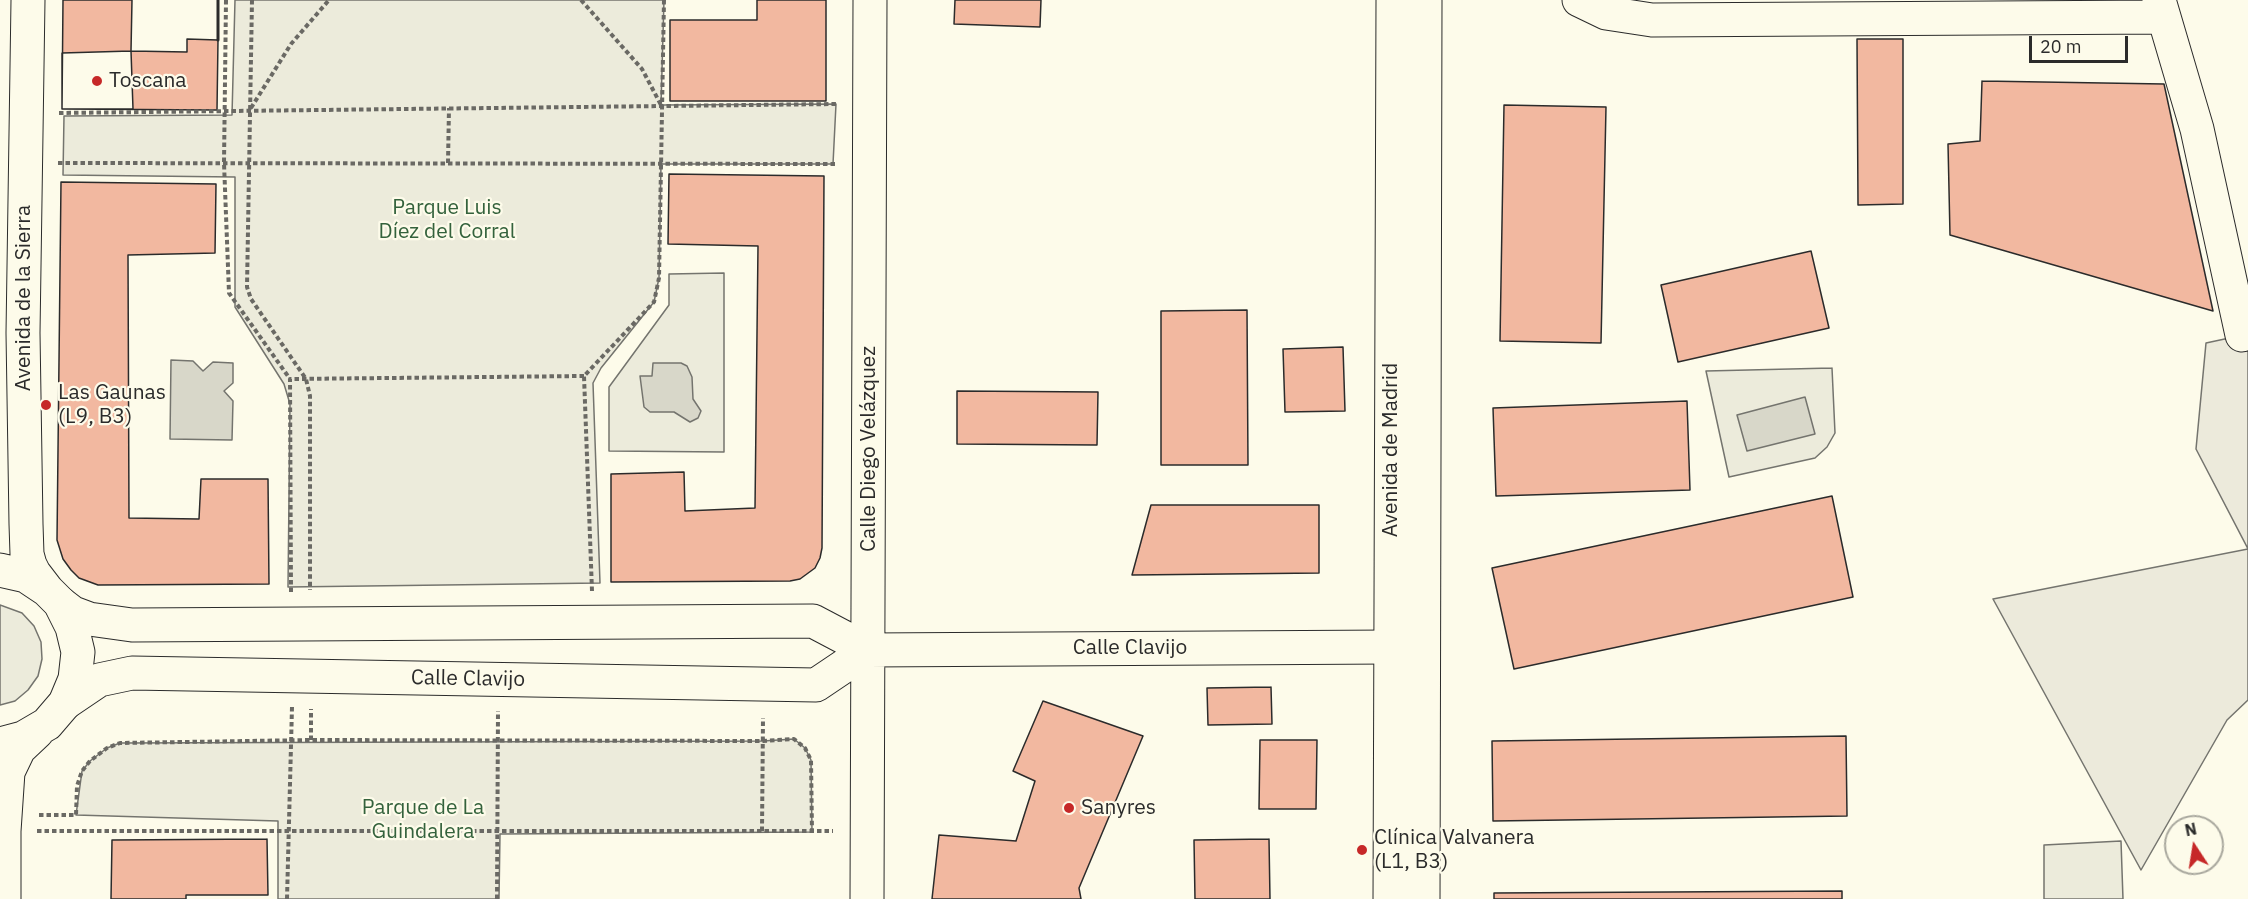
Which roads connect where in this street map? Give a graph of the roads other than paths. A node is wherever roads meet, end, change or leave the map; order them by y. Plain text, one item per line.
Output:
1 (28, 0) edge
2 (870, 0) edge
3 (1393, 0) edge
4 (1425, 0) edge
5 (1579, 0) edge
6 (2161, 8) edge
7 (2242, 336) dead end
8 (0, 570) edge
9 (54, 597) junction
10 (1391, 646) junction
11 (868, 650) junction
12 (56, 713) junction
13 (0, 744) edge
14 (4, 899) edge
15 (867, 899) edge
16 (1389, 899) edge
17 (1423, 899) edge

1 - 9 street, Avenida de la Sierra
2 - 11 street, Calle Diego Velázquez
3 - 10 street, Avenida de Madrid
4 - 17 street, Avenida de Madrid
5 - 6 street
6 - 7 street
8 - 9 street, Calle Clavijo
9 - 11 street, Calle Clavijo
9 - 12 street, Avenida de la Sierra
10 - 11 street, Calle Clavijo
10 - 16 street, Avenida de Madrid
11 - 12 street, Calle Clavijo
11 - 15 street, Calle Diego Velázquez
12 - 13 street
12 - 14 street

